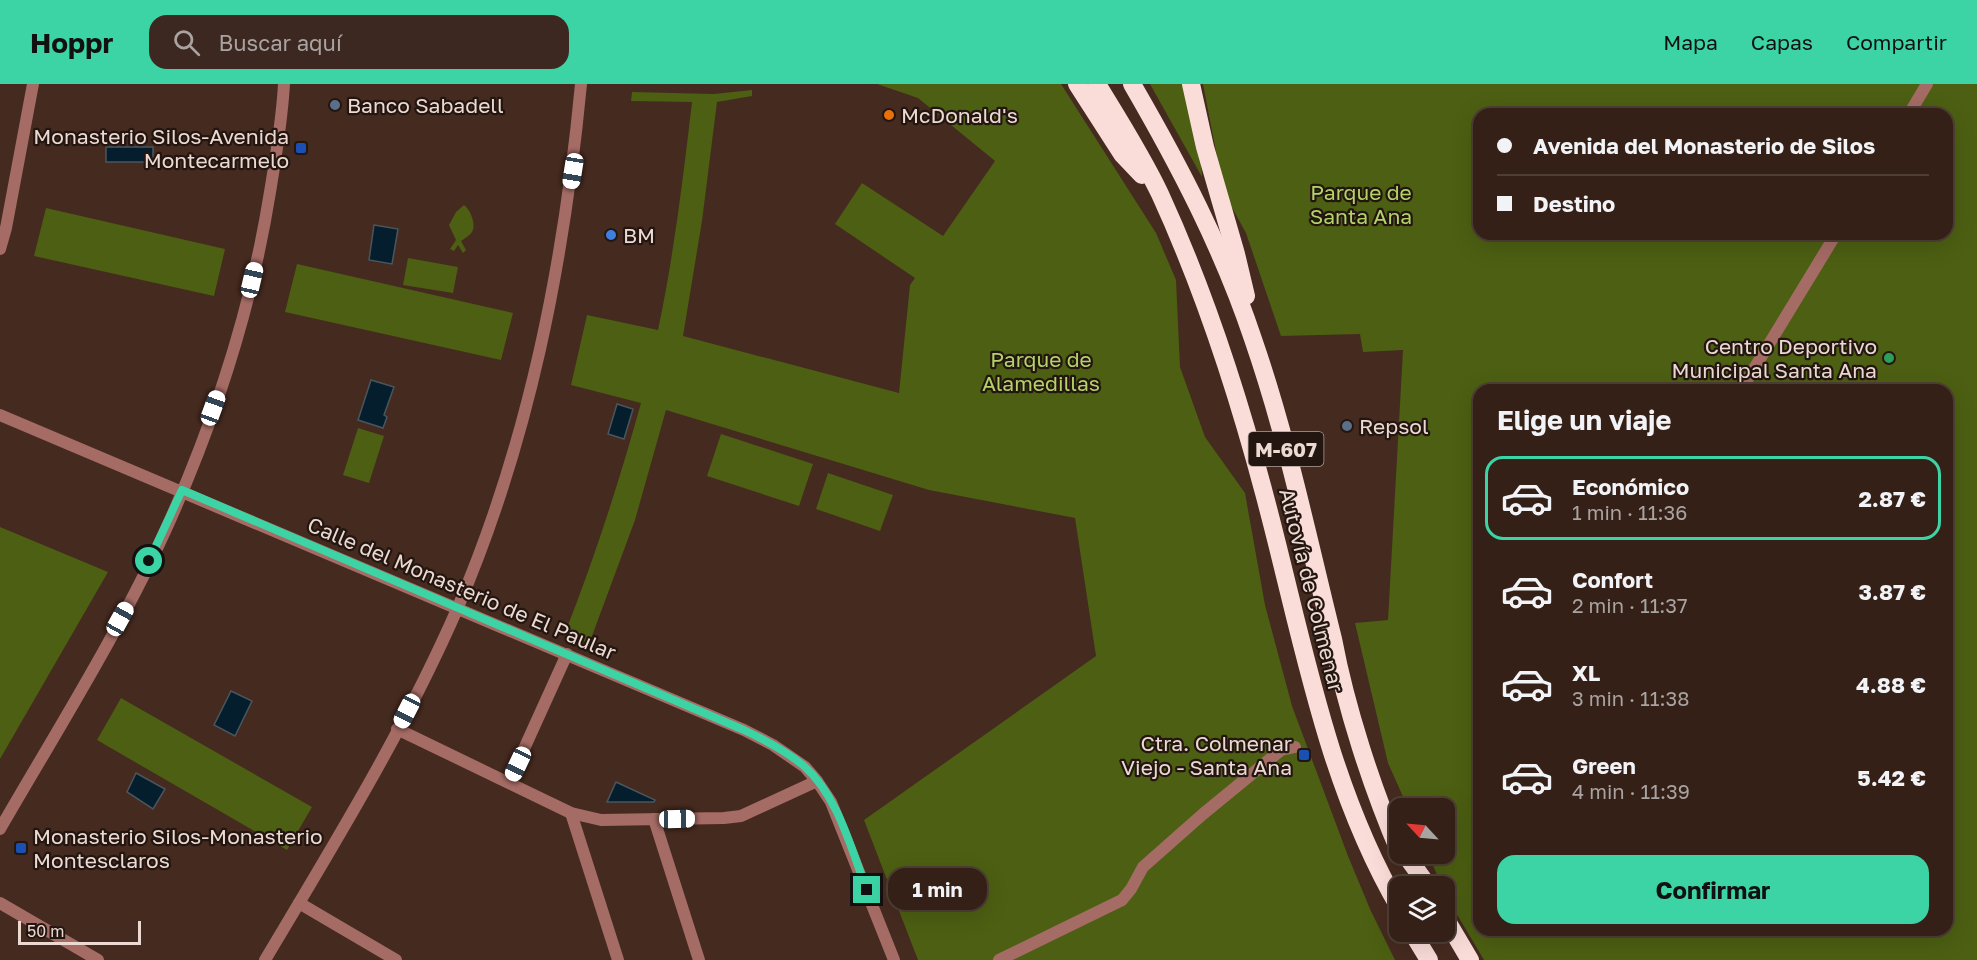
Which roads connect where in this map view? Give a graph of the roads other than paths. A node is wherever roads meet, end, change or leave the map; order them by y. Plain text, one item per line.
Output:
1 (33, 84) edge
2 (284, 84) edge
3 (581, 84) edge
4 (1077, 84) edge
5 (1097, 84) edge
6 (1132, 84) edge
7 (1191, 84) edge
8 (1927, 84) edge
9 (1913, 108) edge
10 (1160, 193) junction
11 (1832, 240) edge
12 (0, 249) edge
13 (1252, 336) junction
14 (1745, 384) edge
15 (0, 415) edge
16 (182, 490) junction
17 (458, 607) junction
18 (567, 654) junction
19 (397, 729) junction
20 (1296, 747) dead end
21 (817, 781) junction
22 (509, 782) junction
23 (572, 813) junction
24 (654, 819) junction
25 (1389, 821) edge
26 (0, 829) edge
27 (1389, 887) edge
28 (0, 903) edge
29 (299, 903) junction
30 (1455, 935) edge
31 (1407, 942) edge
32 (1418, 942) edge
33 (1447, 942) edge
34 (98, 960) edge
35 (265, 960) edge
36 (396, 960) edge
37 (618, 960) edge
38 (699, 960) edge
39 (894, 960) edge
40 (999, 960) edge
41 (1415, 960) edge
42 (1429, 960) edge
43 (1457, 960) edge
44 (1470, 960) edge

1 - 12 street
2 - 16 street
3 - 17 street
4 - 10 highway
5 - 10 highway, Autovía de Colmenar / M-607
6 - 13 highway, Autovía de Colmenar / M-607
7 - 13 highway
8 - 9 street
10 - 27 highway, Autovía de Colmenar / M-607
11 - 14 street
13 - 25 highway, Autovía de Colmenar / M-607
15 - 16 street, Calle del Monasterio de El Paular
16 - 17 street, Calle del Monasterio de El Paular
16 - 26 street
17 - 18 street, Calle del Monasterio de El Paular
17 - 19 street
18 - 21 street, Calle del Monasterio de El Paular
18 - 22 street
19 - 22 street
19 - 29 street
20 - 40 street
21 - 24 street
21 - 39 street, Calle del Monasterio de El Paular
22 - 23 street
23 - 24 street
23 - 37 street
24 - 38 street
28 - 34 street
29 - 35 street
29 - 36 street
30 - 44 highway
31 - 41 highway
32 - 42 highway
33 - 43 highway

